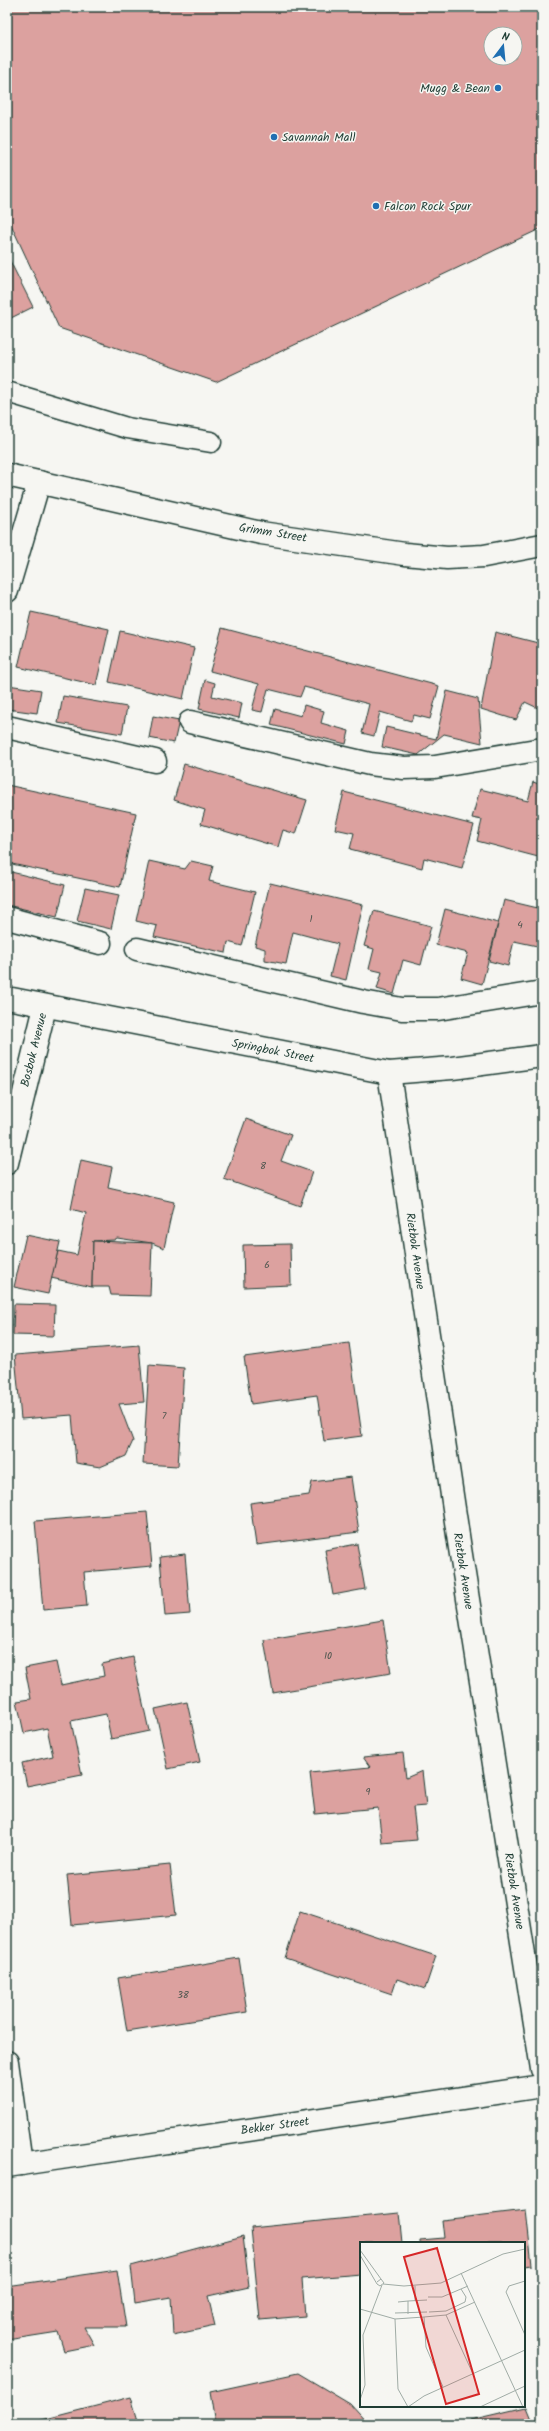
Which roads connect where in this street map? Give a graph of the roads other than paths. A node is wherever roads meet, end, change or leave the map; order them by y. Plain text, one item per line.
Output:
1 (7, 392) edge
2 (211, 442) dead end
3 (7, 475) edge
4 (39, 482) junction
5 (542, 545) edge
6 (7, 591) edge
7 (190, 722) dead end
8 (7, 727) edge
9 (542, 749) edge
10 (154, 761) dead end
11 (7, 918) edge
12 (100, 943) dead end
13 (138, 949) dead end
14 (542, 992) edge
15 (7, 998) edge
16 (44, 1007) junction
17 (542, 1056) edge
18 (389, 1073) junction
19 (7, 1163) edge
20 (7, 2062) edge
21 (542, 2069) edge
22 (542, 2086) edge
23 (14, 2165) edge

1 - 2 lane
3 - 4 street, Grimm Street
4 - 5 street, Grimm Street
4 - 6 street
7 - 9 street
8 - 10 street
11 - 12 street
13 - 14 street
15 - 16 street, Springbok Street
16 - 18 street, Springbok Street
16 - 19 street, Bosbok Avenue
17 - 18 street, Springbok Street
18 - 21 street, Rietbok Avenue
20 - 23 street
22 - 23 street, Bekker Street

